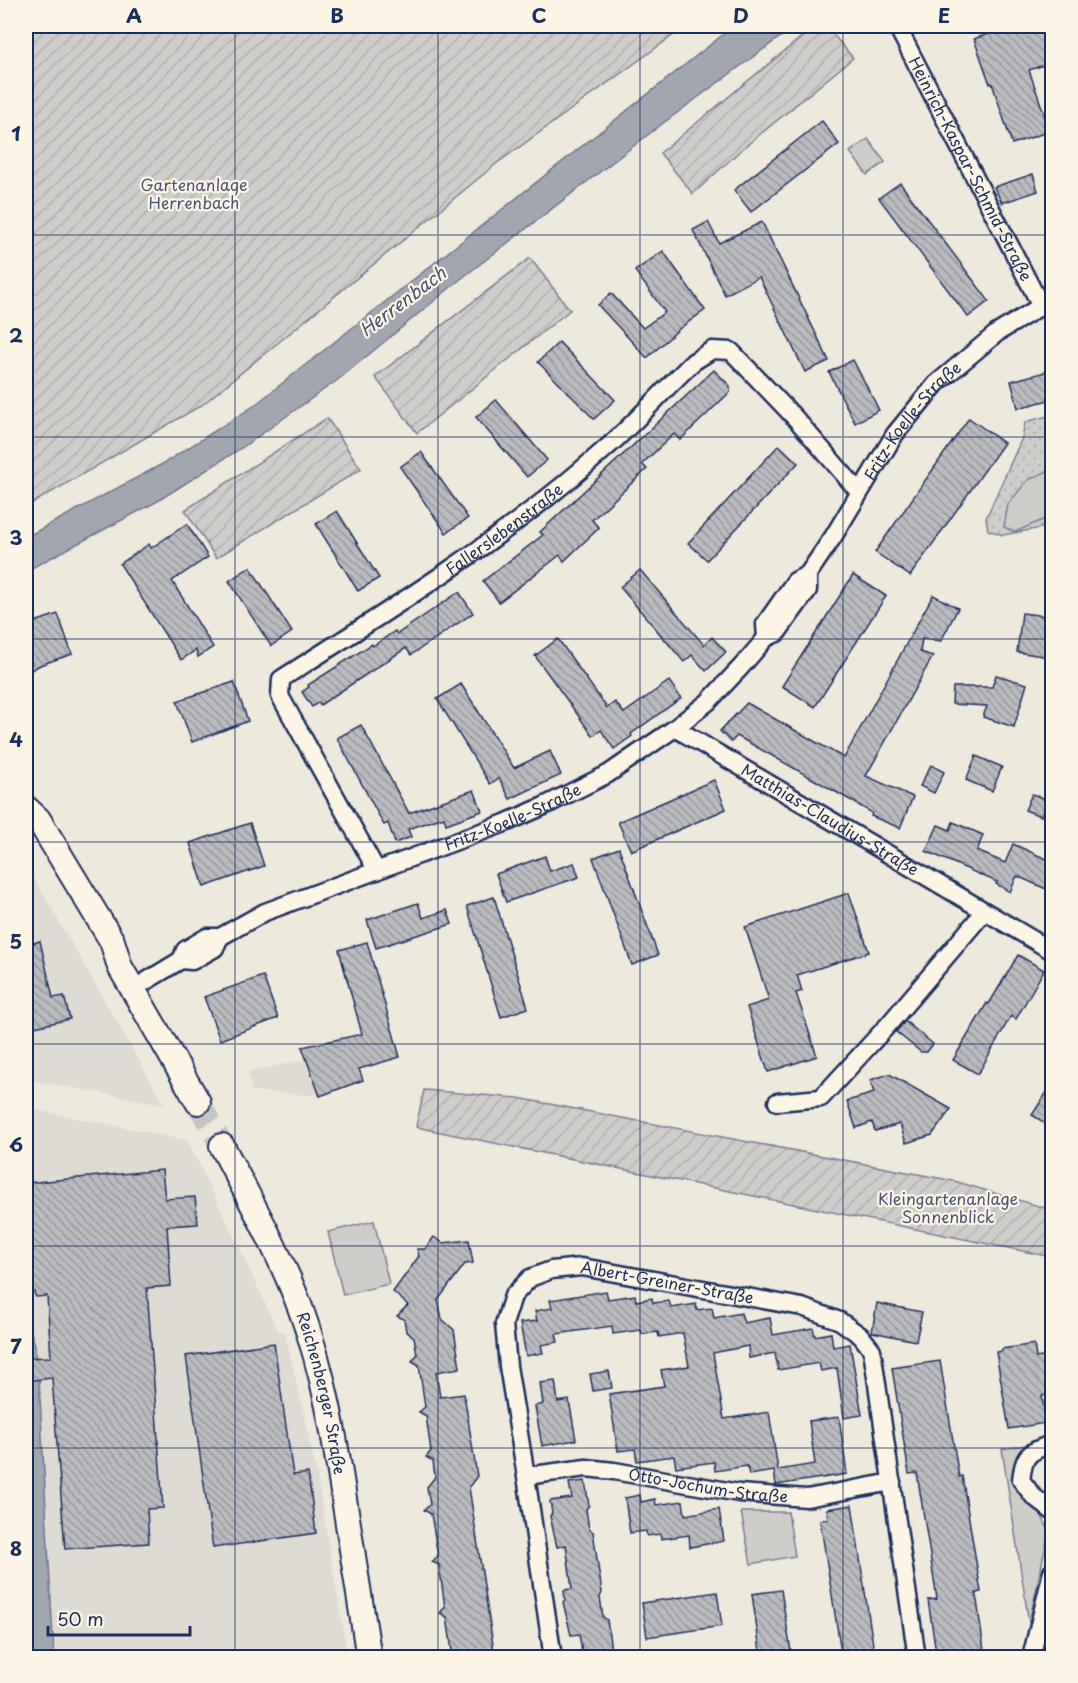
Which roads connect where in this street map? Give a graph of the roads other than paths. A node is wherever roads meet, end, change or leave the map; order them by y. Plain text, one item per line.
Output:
1 (900, 32) dead end
2 (1047, 304) edge
3 (859, 492) junction
4 (675, 728) junction
5 (26, 808) edge
6 (26, 829) edge
7 (377, 871) junction
8 (984, 912) junction
9 (1053, 951) edge
10 (120, 967) junction
11 (133, 989) junction
12 (198, 1102) tunnel mouth
13 (777, 1102) dead end
14 (222, 1146) tunnel mouth
15 (1053, 1447) edge
16 (526, 1476) junction
17 (892, 1482) junction
18 (1053, 1511) edge
19 (1053, 1572) edge
20 (369, 1658) edge
21 (553, 1658) edge
22 (917, 1658) edge
23 (1031, 1658) edge

1 - 2 street, Heinrich-Kaspar-Schmid-Straße
2 - 3 street, Fritz-Koelle-Straße
3 - 4 street, Fritz-Koelle-Straße
3 - 7 street, Fallerslebenstraße
4 - 7 street, Fritz-Koelle-Straße
4 - 8 street, Matthias-Claudius-Straße
5 - 10 street
6 - 10 street
7 - 11 street, Fritz-Koelle-Straße
8 - 9 street, Matthias-Claudius-Straße
8 - 13 street
10 - 11 street
11 - 12 street
14 - 20 street, Reichenberger Straße
15 - 18 street
16 - 17 street, Otto-Jochum-Straße
16 - 17 street, Albert-Greiner-Straße
16 - 21 street, Albert-Greiner-Straße
17 - 22 street, Albert-Greiner-Straße
19 - 23 street

